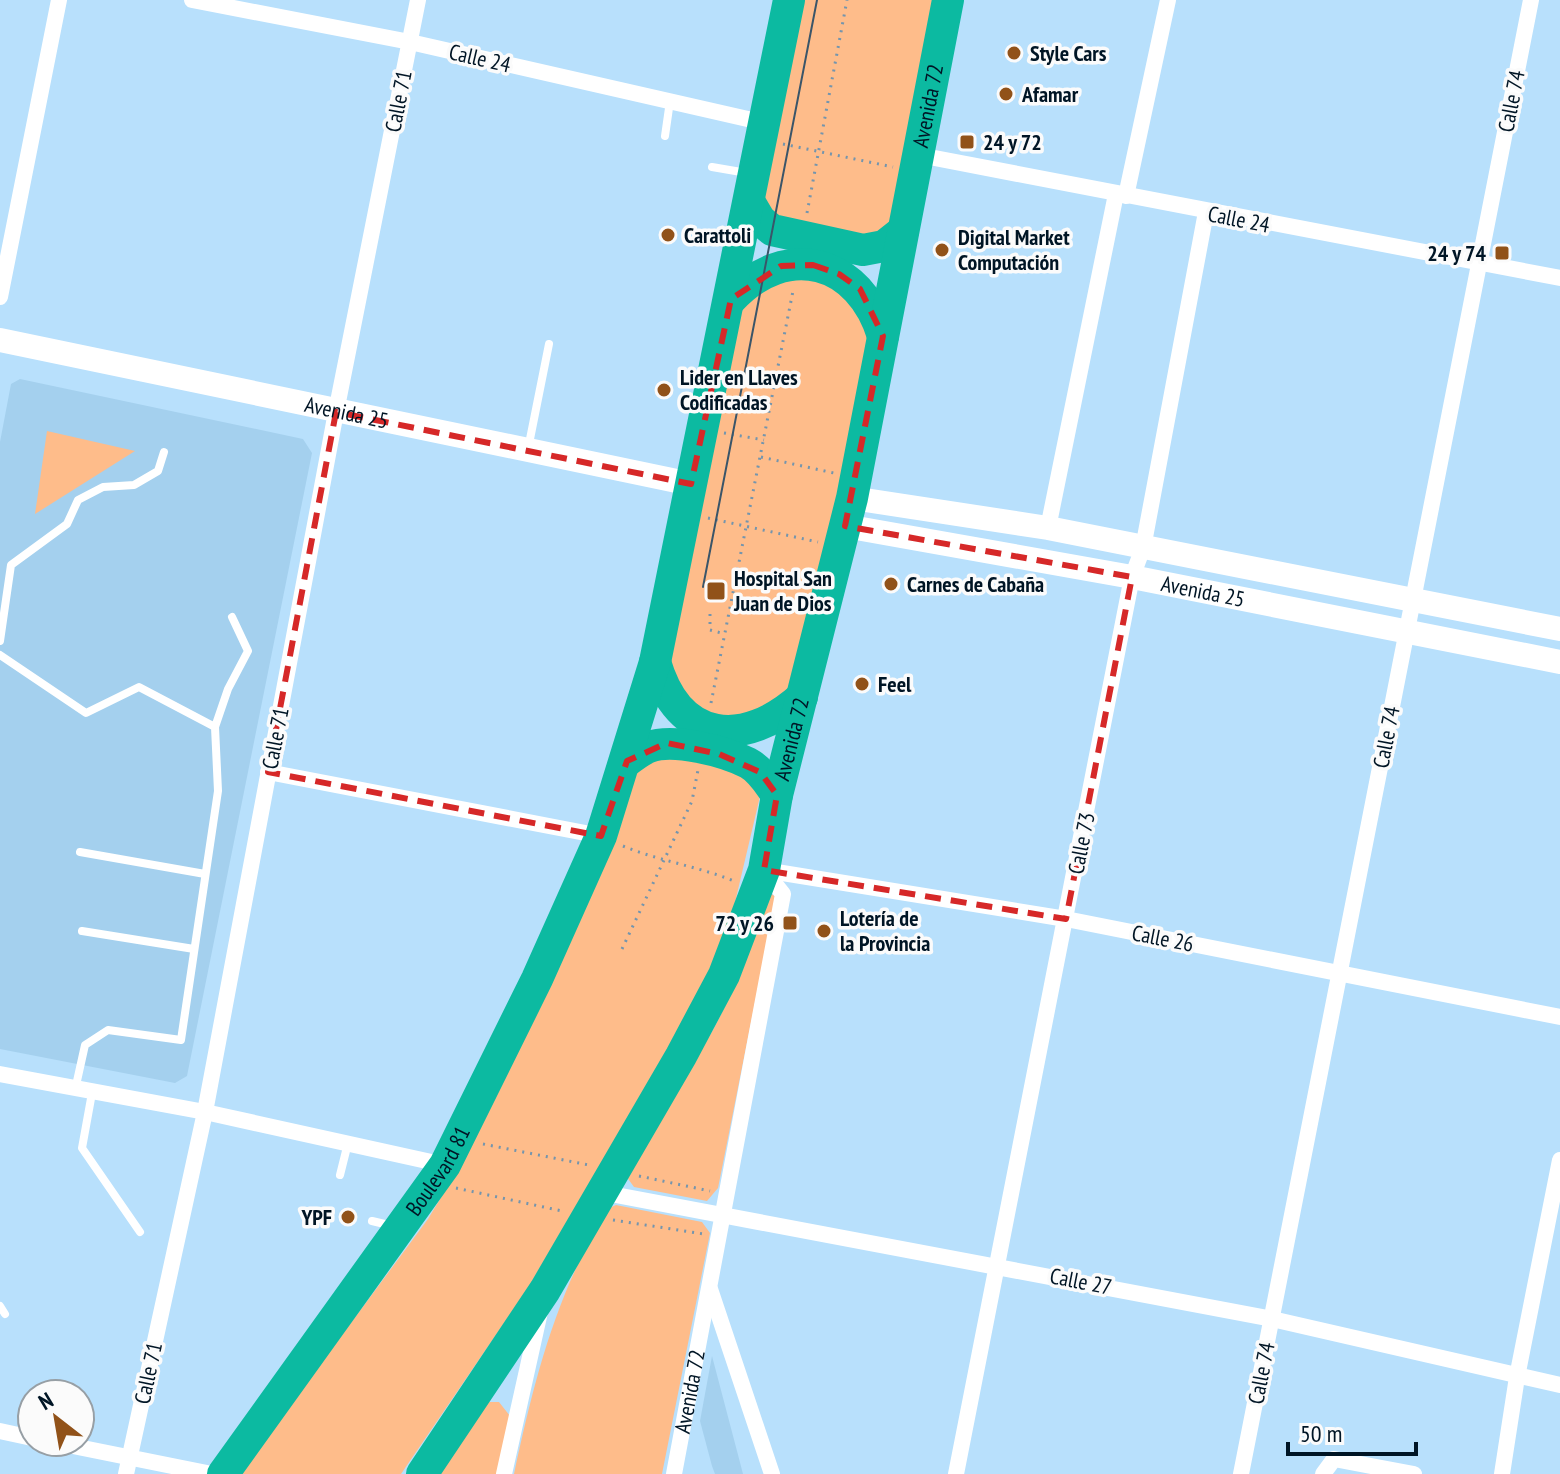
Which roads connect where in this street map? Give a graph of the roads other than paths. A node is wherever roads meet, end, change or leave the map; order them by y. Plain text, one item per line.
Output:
1 (59, 0) edge
2 (192, 0) edge
3 (418, 0) edge
4 (789, 0) edge
5 (948, 0) edge
6 (1168, 0) edge
7 (1531, 0) edge
8 (410, 42) junction
9 (670, 101) junction
10 (764, 132) junction
11 (665, 136) dead end
12 (917, 163) junction
13 (712, 167) dead end
14 (753, 189) junction
15 (1121, 195) junction
16 (1206, 212) junction
17 (903, 231) junction
18 (801, 251) junction
19 (1478, 263) junction
20 (1560, 278) edge
21 (0, 297) edge
22 (731, 299) junction
23 (883, 336) junction
24 (0, 340) edge
25 (549, 344) dead end
26 (336, 412) junction
27 (164, 452) dead end
28 (528, 452) junction
29 (688, 499) junction
30 (848, 512) junction
31 (1048, 528) junction
32 (1143, 548) junction
33 (1132, 577) junction
34 (1413, 600) junction
35 (232, 617) dead end
36 (1560, 629) edge
37 (1406, 632) junction
38 (0, 641) edge
39 (0, 655) edge
40 (655, 662) junction
41 (1560, 662) edge
42 (802, 697) junction
43 (215, 727) junction
44 (704, 738) junction
45 (627, 761) junction
46 (268, 772) junction
47 (777, 795) junction
48 (601, 836) junction
49 (80, 852) dead end
50 (205, 874) junction
51 (760, 880) junction
52 (1066, 919) junction
53 (82, 931) dead end
54 (194, 949) junction
55 (1340, 973) junction
56 (1560, 1017) edge
57 (0, 1074) edge
58 (83, 1092) junction
59 (205, 1112) junction
60 (348, 1143) junction
61 (1560, 1160) edge
62 (445, 1165) junction
63 (340, 1175) dead end
64 (600, 1192) junction
65 (722, 1215) junction
66 (140, 1232) dead end
67 (998, 1265) junction
68 (709, 1284) junction
69 (545, 1290) junction
70 (1272, 1319) junction
71 (1517, 1377) junction
72 (1560, 1385) edge
73 (96, 1456) edge
74 (128, 1466) edge
75 (212, 1474) edge
76 (223, 1474) edge
77 (422, 1474) edge
78 (504, 1474) edge
79 (674, 1474) edge
80 (772, 1474) edge
81 (956, 1474) edge
82 (1241, 1474) edge
83 (1323, 1474) edge
84 (1414, 1474) edge
85 (1502, 1474) edge

1 - 21 street
2 - 8 street, Calle 24
3 - 8 street, Calle 71
4 - 10 highway
5 - 12 highway, Avenida 72
6 - 15 street
7 - 19 street, Calle 74
8 - 9 street, Calle 24
8 - 26 street, Calle 71
9 - 10 street, Calle 24
9 - 11 lane
10 - 14 highway
12 - 15 street, Calle 24
12 - 17 highway, Avenida 72
13 - 14 lane
14 - 18 highway
14 - 22 highway
15 - 16 street, Calle 24
15 - 31 street
16 - 19 street, Calle 24
16 - 32 street, Calle 73
17 - 18 highway
17 - 23 highway, Avenida 72
18 - 22 highway
18 - 23 highway
19 - 20 street, Calle 24
19 - 34 street, Calle 74
22 - 29 highway
23 - 30 highway, Avenida 72
24 - 26 main road, Avenida 25
25 - 28 lane
26 - 28 main road, Avenida 25
26 - 46 street, Calle 71
27 - 38 lane
28 - 29 main road, Avenida 25
29 - 40 highway
30 - 31 main road, Avenida 25
30 - 33 main road, Avenida 25
30 - 42 highway, Avenida 72
31 - 32 main road, Avenida 25
32 - 33 street, Calle 73
32 - 34 main road, Avenida 25
33 - 37 main road, Avenida 25
33 - 52 street, Calle 73
34 - 36 main road, Avenida 25
34 - 37 street, Calle 74
35 - 43 lane
37 - 41 main road, Avenida 25
37 - 55 street, Calle 74
39 - 43 lane
40 - 44 highway
40 - 45 highway
42 - 44 highway
42 - 47 highway, Avenida 72
43 - 50 lane
44 - 45 highway
44 - 47 highway
45 - 48 highway
46 - 48 street
46 - 59 street, Calle 71
47 - 51 highway, Avenida 72
48 - 62 highway, Boulevard 81
49 - 50 lane
50 - 54 lane
51 - 52 street, Calle 26
51 - 64 highway
51 - 65 street, Avenida 72
52 - 55 street, Calle 26
52 - 67 street, Calle 73
53 - 54 lane
54 - 58 lane
55 - 56 street, Calle 26
55 - 70 street, Calle 74
57 - 58 street
58 - 59 street
58 - 66 lane
59 - 60 street
59 - 74 street, Calle 71
60 - 62 street
60 - 63 lane
61 - 71 street
62 - 76 highway, Boulevard 81
64 - 65 street, Calle 27
64 - 69 highway
65 - 67 street, Calle 27
65 - 68 street, Avenida 72
67 - 70 street, Calle 27
67 - 81 street, Calle 73
68 - 79 street, Avenida 72
68 - 80 street
69 - 77 highway
69 - 78 street
70 - 71 street, Calle 27
70 - 82 street, Calle 74
71 - 72 street, Calle 27
71 - 85 street
73 - 74 street
74 - 75 street
83 - 84 street

